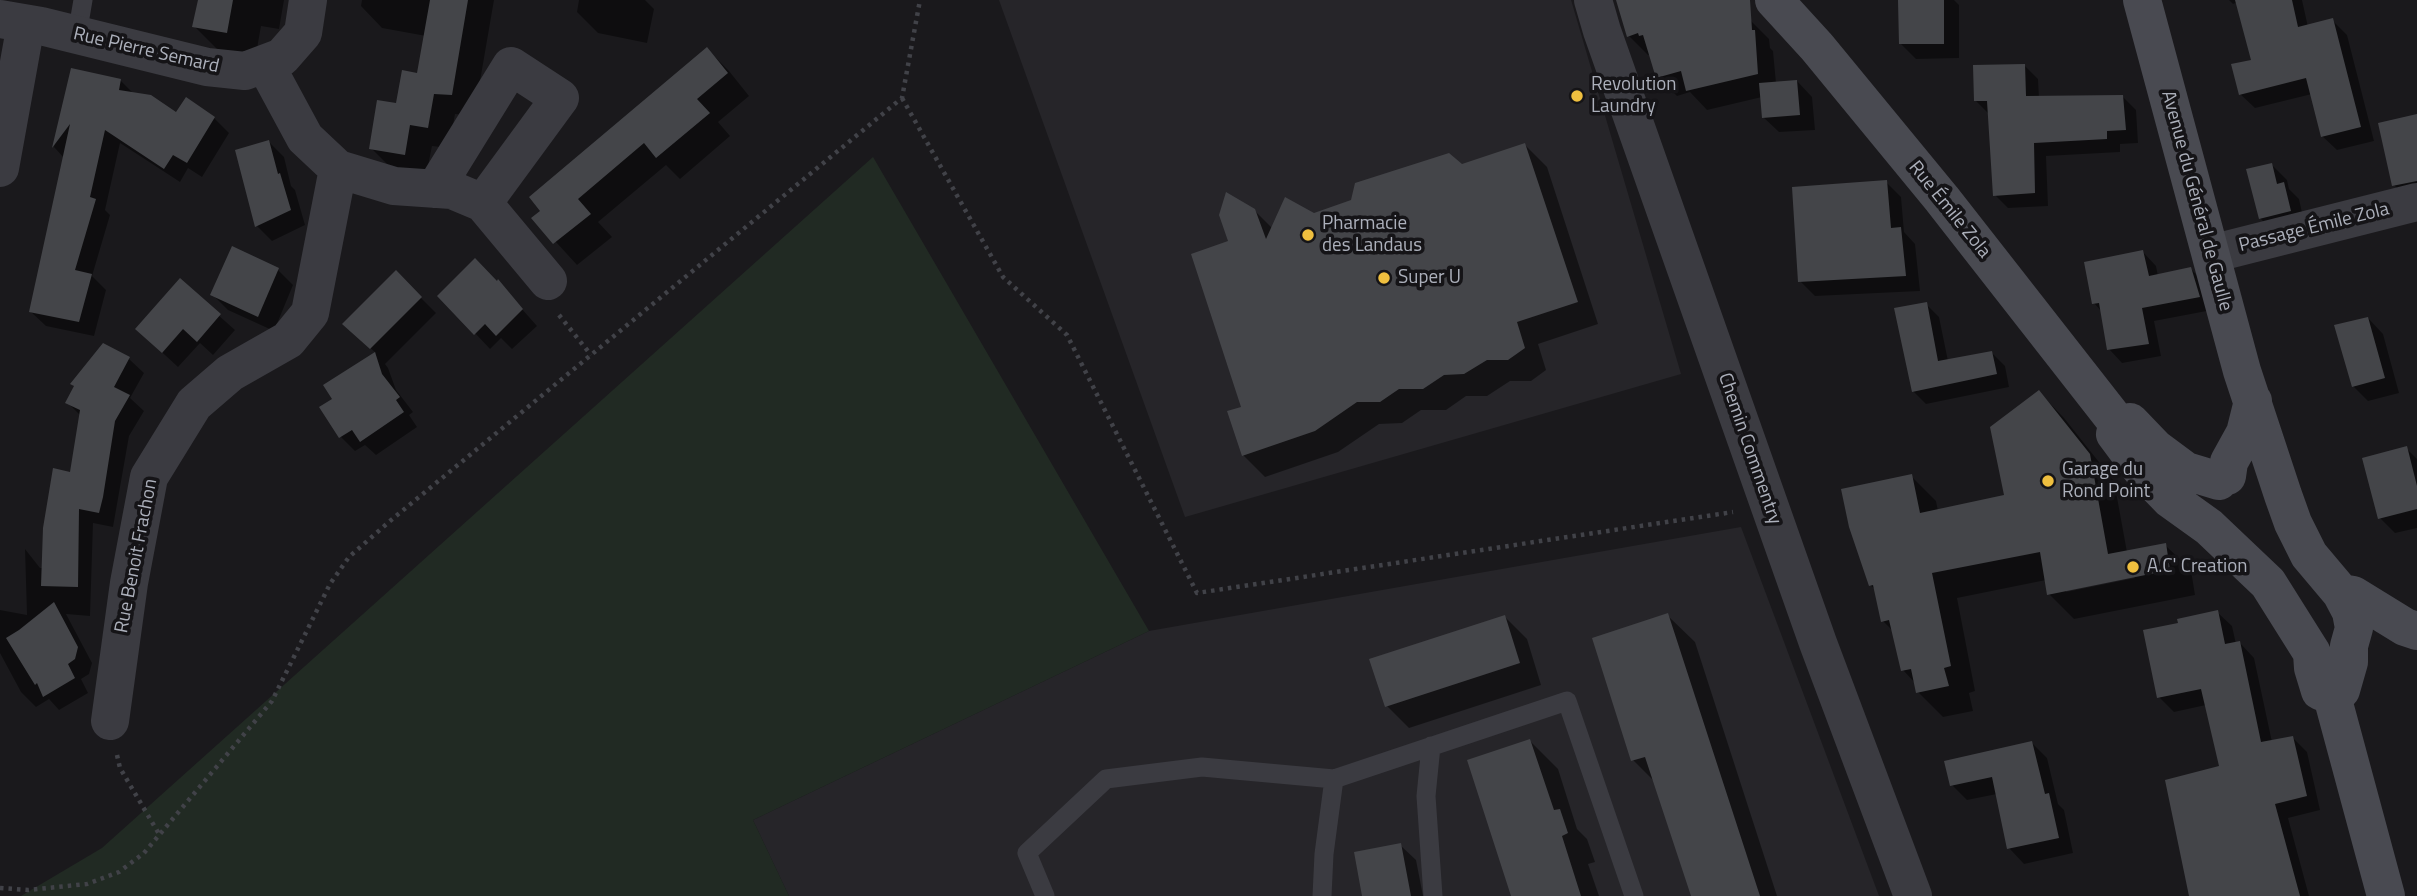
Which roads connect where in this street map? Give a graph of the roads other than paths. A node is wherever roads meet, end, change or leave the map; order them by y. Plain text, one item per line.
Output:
1 (308, 0) edge
2 (1593, 0) edge
3 (1774, 0) edge
4 (2142, 0) edge
5 (80, 18) edge
6 (13, 21) edge
7 (265, 64) junction
8 (0, 168) edge
9 (338, 169) junction
10 (435, 189) junction
11 (2417, 201) edge
12 (483, 203) junction
13 (2211, 254) junction
14 (548, 281) road end
15 (2253, 401) junction
16 (2118, 424) junction
17 (2223, 479) junction
18 (2283, 495) junction
19 (2209, 527) junction
20 (2341, 593) junction
21 (2411, 629) edge
22 (2349, 646) junction
23 (2312, 653) junction
24 (2332, 696) junction
25 (110, 721) road end
26 (1430, 746) junction
27 (1335, 779) junction
28 (1045, 896) edge
29 (1322, 896) edge
30 (1433, 896) edge
31 (1634, 896) edge
32 (1913, 896) edge
33 (2386, 896) edge

1 - 7 street, Rue Pierre Semard
2 - 32 street, Chemin Commentry
3 - 16 main road, Rue Émile Zola
4 - 13 main road, Avenue du Général de Gaulle
5 - 6 street, Rue Pierre Semard
5 - 7 street, Rue Pierre Semard
6 - 8 street, Rue Pierre Semard
7 - 9 street
9 - 10 street
9 - 25 street, Rue Benoit Frachon
10 - 12 street
10 - 12 street
11 - 13 street, Passage Émile Zola
12 - 14 street
13 - 15 main road, Avenue du Général de Gaulle
15 - 17 main road
15 - 18 main road, Avenue du Général de Gaulle
16 - 17 main road, Rue Émile Zola
16 - 19 main road, Rue Émile Zola
17 - 18 main road
17 - 19 main road
18 - 20 main road, Avenue du Général de Gaulle
19 - 23 main road
20 - 21 main road
20 - 22 main road, Avenue du Général de Gaulle
21 - 22 main road
22 - 23 main road
22 - 24 main road, Avenue du Général de Gaulle
23 - 24 main road
24 - 33 main road
26 - 27 lane
26 - 30 lane
26 - 31 lane
27 - 28 lane
27 - 29 lane

